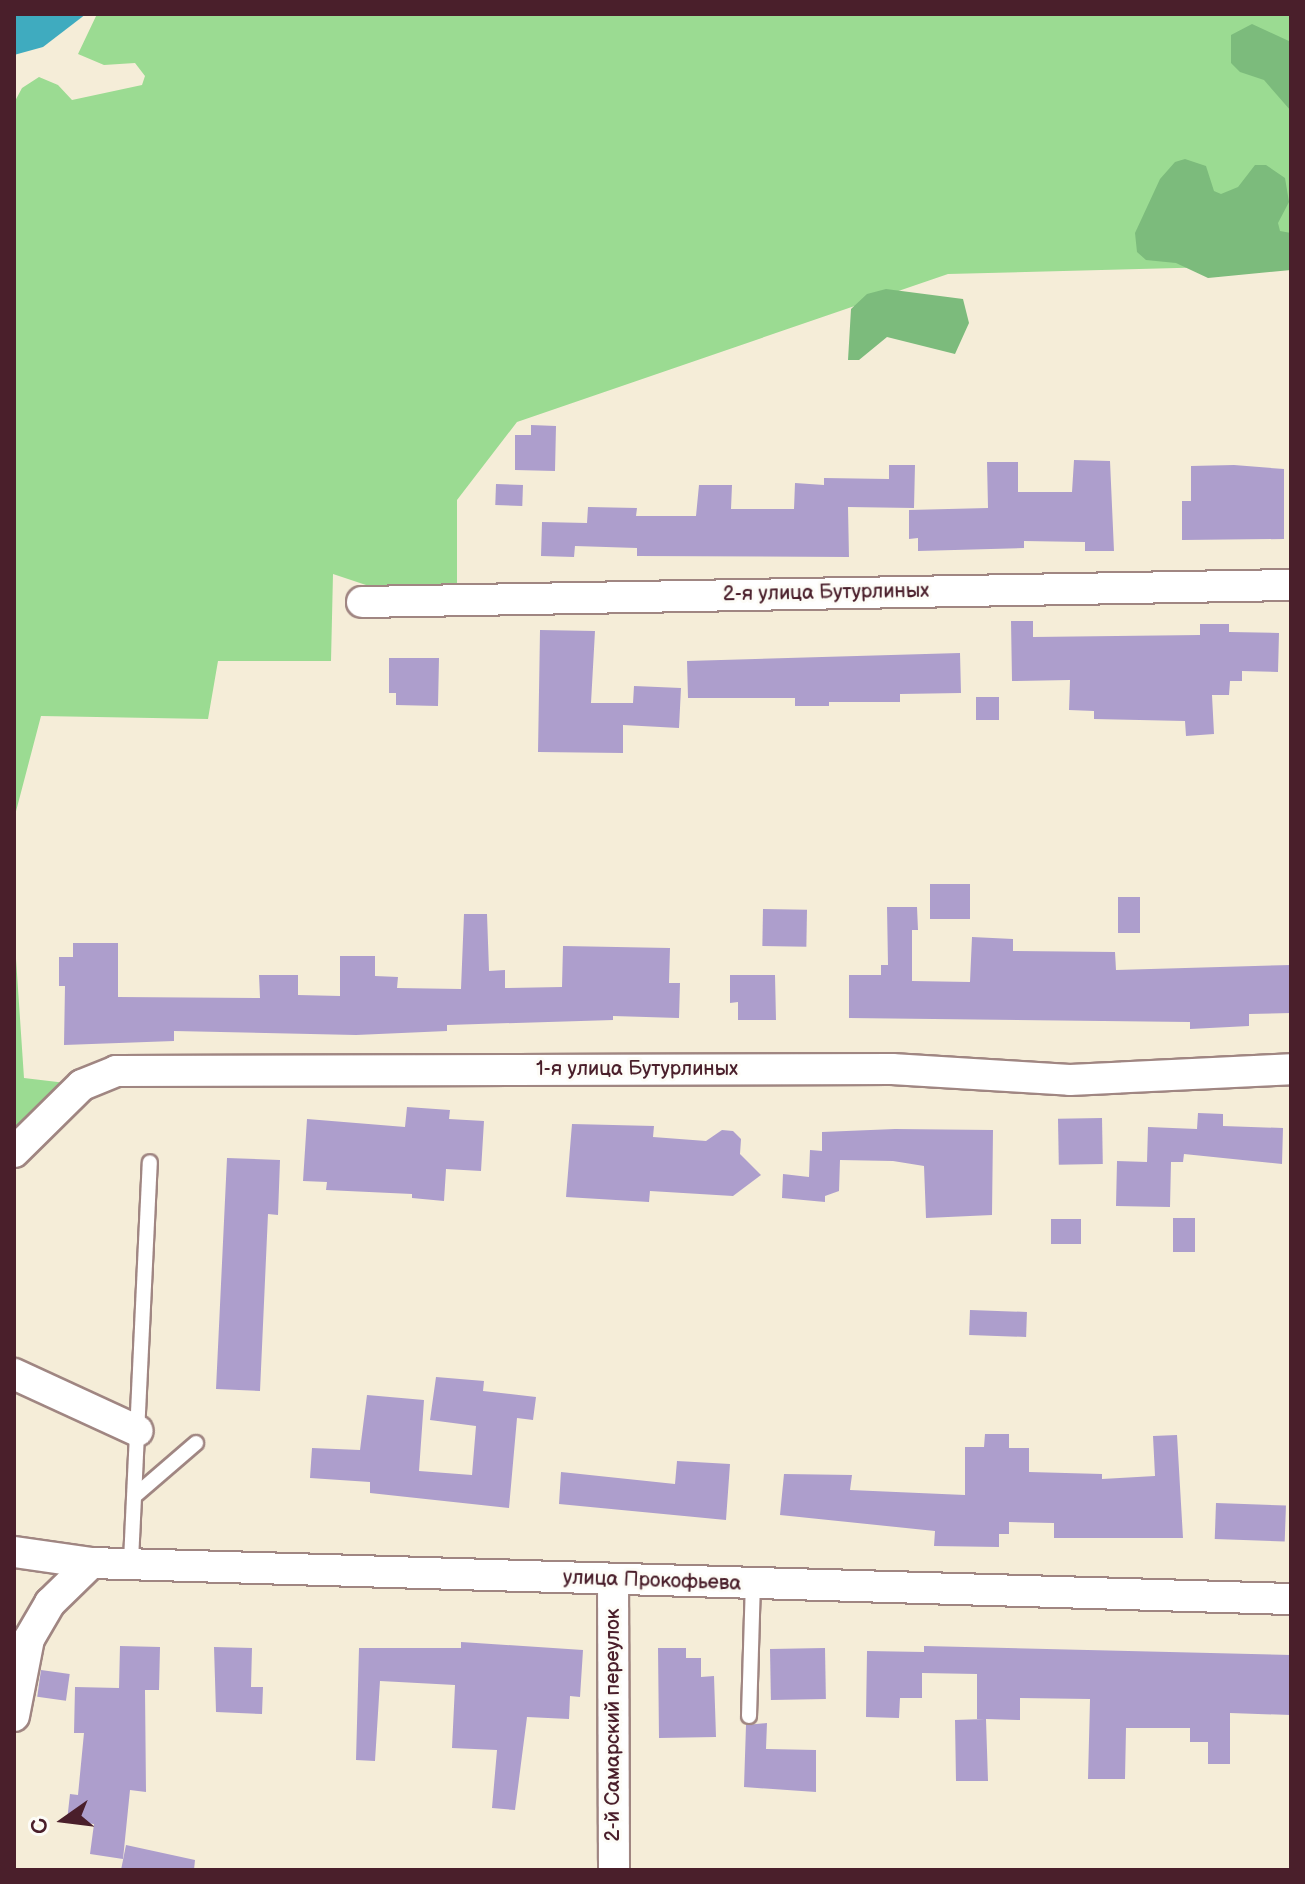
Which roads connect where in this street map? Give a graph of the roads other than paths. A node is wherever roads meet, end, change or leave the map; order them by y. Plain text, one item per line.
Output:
1 (1291, 585) edge
2 (362, 602) dead end
3 (1291, 1069) edge
4 (14, 1152) edge
5 (150, 1162) dead end
6 (14, 1374) edge
7 (138, 1431) junction
8 (196, 1443) dead end
9 (137, 1494) junction
10 (14, 1552) edge
11 (131, 1561) junction
12 (91, 1563) junction
13 (613, 1580) junction
14 (753, 1584) junction
15 (1291, 1599) edge
16 (14, 1716) edge
17 (749, 1716) dead end
18 (614, 1870) edge

1 - 2 street, 2-я улица Бутурлиных
3 - 4 street, 1-я улица Бутурлиных
5 - 7 lane
6 - 7 street
7 - 9 lane
8 - 9 lane
9 - 11 lane
10 - 12 street, улица Прокофьева
11 - 12 street, улица Прокофьева
11 - 13 street, улица Прокофьева
12 - 16 street
13 - 14 street, улица Прокофьева
13 - 18 street, 2-й Самарский переулок
14 - 15 street, улица Прокофьева
14 - 17 lane

